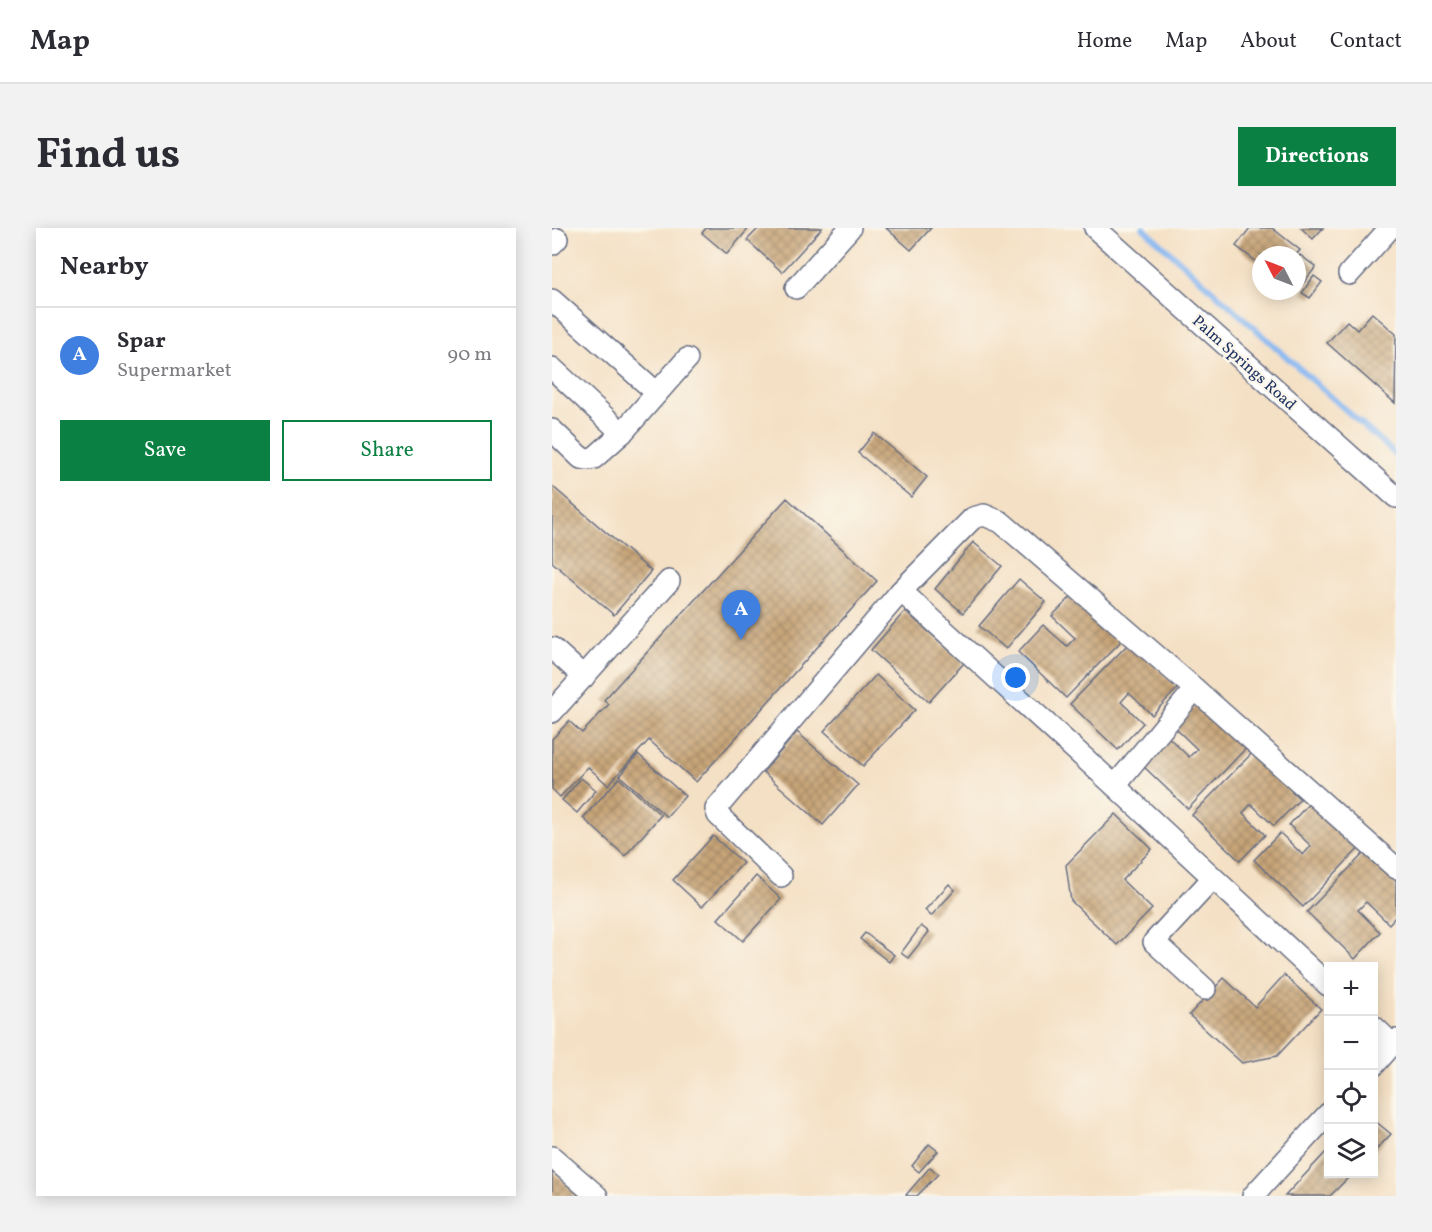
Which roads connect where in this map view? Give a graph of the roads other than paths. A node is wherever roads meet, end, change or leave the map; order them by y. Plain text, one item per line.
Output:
1 (850, 228) edge
2 (1095, 228) edge
3 (1390, 228) edge
4 (1349, 274) dead end
5 (796, 288) dead end
6 (552, 300) edge
7 (687, 359) dead end
8 (552, 368) edge
9 (657, 393) junction
10 (552, 430) edge
11 (622, 433) junction
12 (1396, 497) edge
13 (669, 581) dead end
14 (901, 591) junction
15 (552, 648) edge
16 (584, 676) junction
17 (1195, 689) junction
18 (552, 712) edge
19 (1115, 786) junction
20 (1396, 868) edge
21 (781, 876) dead end
22 (1213, 878) junction
23 (1324, 981) edge
24 (1205, 989) dead end
25 (1378, 1030) edge
26 (1394, 1042) edge
27 (1378, 1060) edge
28 (1324, 1119) edge
29 (552, 1157) edge
30 (597, 1196) edge
31 (1253, 1196) edge

1 - 5 street
2 - 12 street, Palm Springs Road
3 - 4 street
6 - 9 street
7 - 9 street
8 - 11 street
9 - 11 street
10 - 11 street
13 - 16 street
14 - 17 street
14 - 19 street
14 - 21 street
15 - 16 street
16 - 18 street
17 - 19 street
17 - 20 street
19 - 22 street
22 - 23 street
22 - 24 street
25 - 26 street
26 - 27 street
28 - 31 street
29 - 30 street

